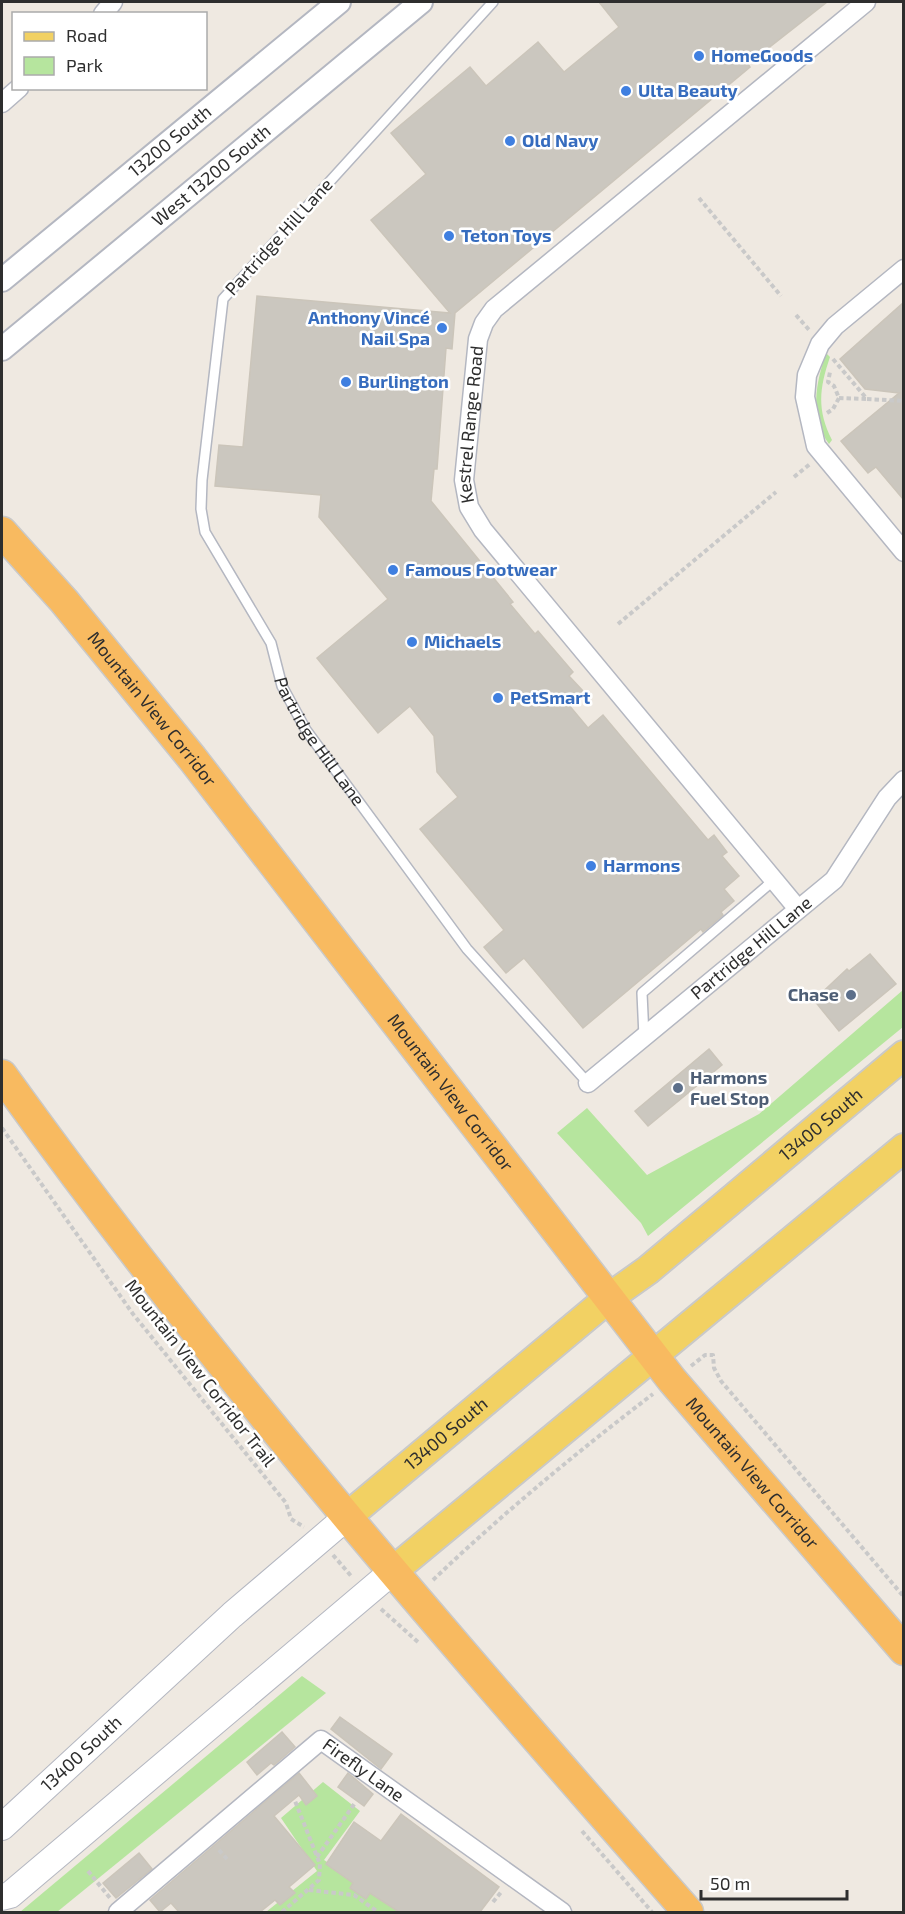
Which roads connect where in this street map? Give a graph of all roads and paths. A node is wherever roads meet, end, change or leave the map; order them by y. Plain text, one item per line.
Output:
1 (339, 2) edge
2 (421, 2) edge
3 (493, 2) edge
4 (866, 2) edge
5 (17, 90) edge
6 (2, 103) edge
7 (699, 198) dead end
8 (903, 269) edge
9 (2, 280) edge
10 (780, 296) dead end
11 (796, 315) dead end
12 (812, 334) dead end
13 (2, 349) edge
14 (839, 398) junction
15 (867, 399) junction
16 (903, 401) edge
17 (828, 420) dead end
18 (813, 462) dead end
19 (794, 477) dead end
20 (776, 492) dead end
21 (2, 532) edge
22 (903, 552) edge
23 (618, 624) dead end
24 (903, 780) edge
25 (774, 880) junction
26 (798, 909) junction
27 (644, 1037) junction
28 (903, 1055) edge
29 (2, 1075) edge
30 (588, 1083) joint
31 (2, 1128) edge
32 (903, 1148) edge
33 (610, 1298) junction
34 (653, 1354) junction
35 (705, 1355) dead end
36 (628, 1413) dead end
37 (348, 1516) junction
38 (321, 1541) junction
39 (393, 1571) junction
40 (436, 1577) dead end
41 (367, 1593) junction
42 (903, 1597) edge
43 (390, 1620) dead end
44 (903, 1650) edge
45 (295, 1801) dead end
46 (355, 1803) dead end
47 (2, 1827) edge
48 (317, 1857) junction
49 (88, 1871) dead end
50 (309, 1890) junction
51 (2, 1897) edge
52 (116, 1907) edge
53 (282, 1912) edge
54 (378, 1912) edge
55 (562, 1912) edge
56 (688, 1912) edge

1 - 9 street, 13200 South
2 - 13 street, West 13200 South
3 - 30 lane, Partridge Hill Lane
4 - 25 street, Kestrel Range Road
5 - 6 street
7 - 10 path
8 - 22 street
11 - 12 path
14 - 15 path
14 - 15 path
14 - 17 path
15 - 16 path
18 - 19 path
20 - 23 path
21 - 33 highway, Mountain View Corridor
24 - 26 street, Partridge Hill Lane
25 - 26 street, Kestrel Range Road
25 - 27 lane
26 - 27 street, Partridge Hill Lane
27 - 30 street, Partridge Hill Lane
28 - 33 main road, 13400 South
29 - 37 highway
31 - 38 path, Mountain View Corridor Trail
32 - 34 main road
33 - 34 highway, Mountain View Corridor
33 - 37 main road, 13400 South
34 - 39 main road
34 - 44 highway, Mountain View Corridor
35 - 42 path
36 - 40 path
37 - 38 main road, 13400 South
37 - 39 highway
38 - 41 path, Mountain View Corridor Trail
38 - 47 main road, 13400 South
39 - 41 main road
39 - 56 highway
41 - 43 path, Mountain View Corridor Trail
41 - 51 main road
45 - 48 path
46 - 48 path
48 - 50 path
49 - 52 path
50 - 53 path
50 - 54 path
52 - 55 street, Firefly Lane

